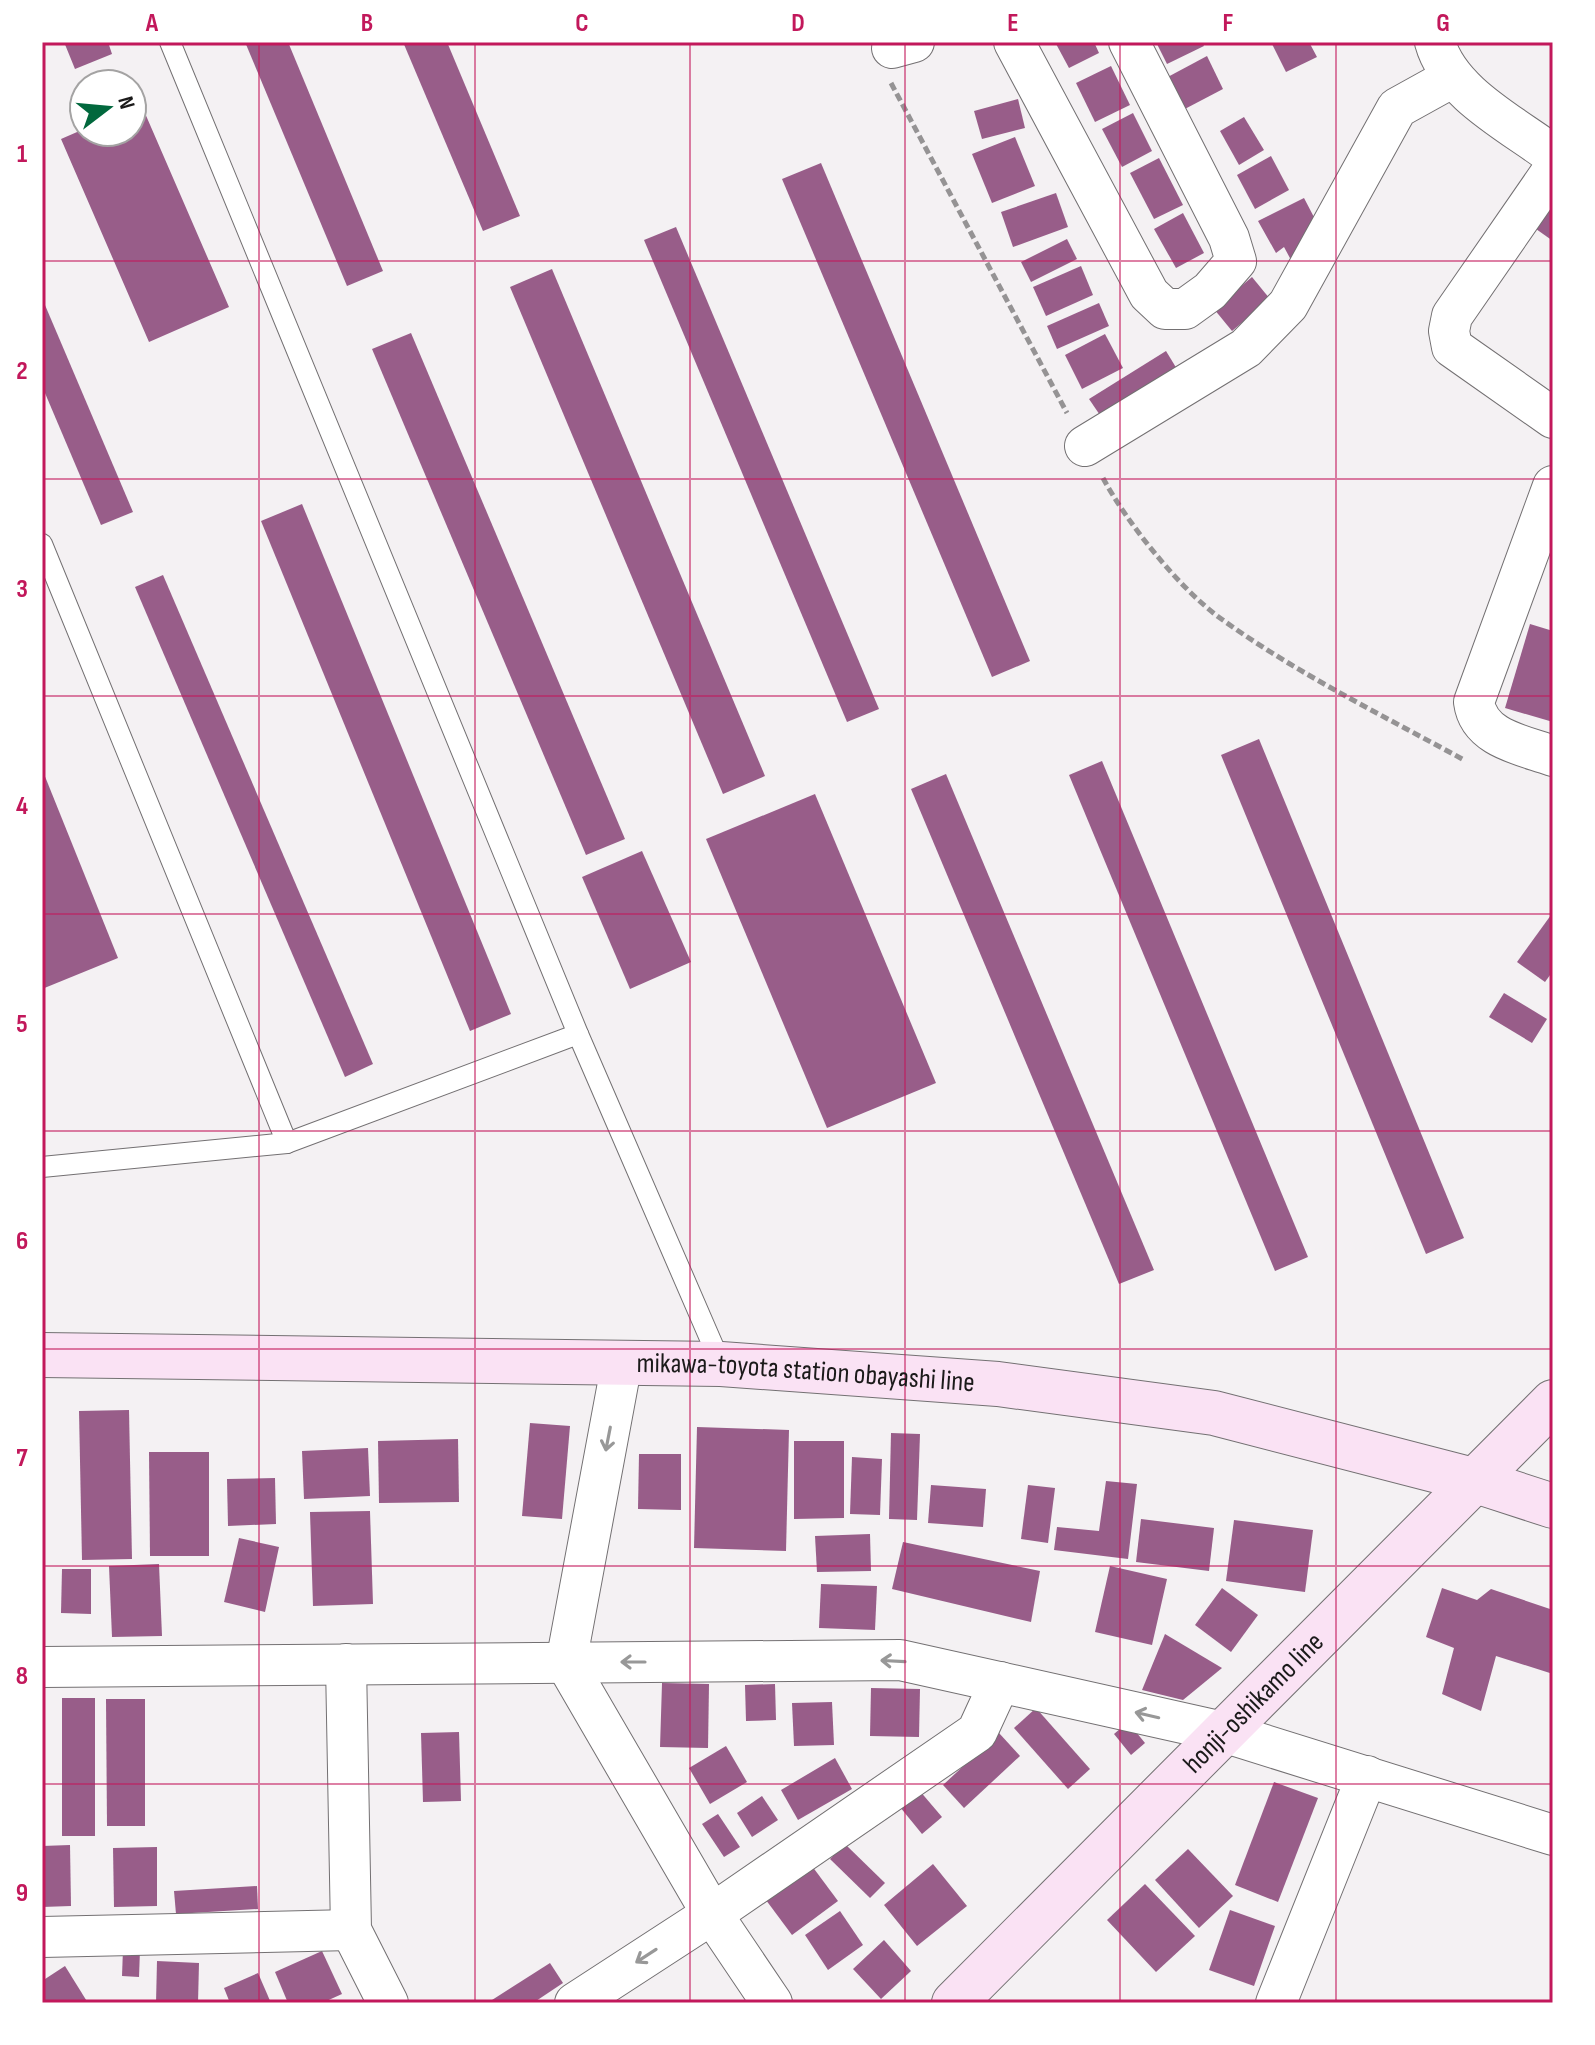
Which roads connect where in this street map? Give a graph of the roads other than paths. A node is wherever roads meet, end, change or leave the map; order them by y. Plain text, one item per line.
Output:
1 (170, 42) edge
2 (914, 42) edge
3 (1014, 42) edge
4 (1129, 42) edge
5 (1435, 42) edge
6 (890, 59) edge
7 (1453, 77) junction
8 (1553, 155) edge
9 (1553, 170) edge
10 (1553, 418) edge
11 (1085, 446) road end
12 (1553, 486) edge
13 (42, 544) edge
14 (1553, 756) edge
15 (578, 1034) junction
16 (287, 1143) junction
17 (42, 1167) edge
18 (42, 1355) edge
19 (622, 1362) junction
20 (721, 1364) junction
21 (1553, 1402) edge
22 (1473, 1480) junction
23 (1553, 1506) edge
24 (566, 1663) junction
25 (346, 1664) junction
26 (42, 1667) edge
27 (1000, 1682) junction
28 (1223, 1732) junction
29 (1367, 1776) junction
30 (1553, 1835) edge
31 (712, 1914) junction
32 (351, 1930) junction
33 (42, 1937) edge
34 (1286, 2000) edge
35 (388, 2003) edge
36 (575, 2003) edge
37 (772, 2003) edge
38 (954, 2003) edge

1 - 15 lane
2 - 6 street
3 - 4 street
5 - 7 street
7 - 8 street
7 - 11 street
9 - 10 street
12 - 14 street
13 - 16 lane
15 - 16 lane
15 - 20 lane
16 - 17 lane
18 - 19 main road, mikawa-toyota station obayashi line
19 - 20 main road, mikawa-toyota station obayashi line
19 -> 24 street
20 - 22 main road, mikawa-toyota station obayashi line
21 - 22 main road, honji-oshikamo line
22 - 23 main road, mikawa-toyota station obayashi line
22 - 28 main road, honji-oshikamo line
24 - 25 street
27 -> 24 street
24 - 31 street
25 - 26 street
25 - 32 street
28 -> 27 street
27 - 31 street
28 - 29 street
28 - 38 main road, honji-oshikamo line
29 - 30 street
29 - 34 street
31 -> 36 street
31 - 37 street
32 - 33 street
32 - 35 street

